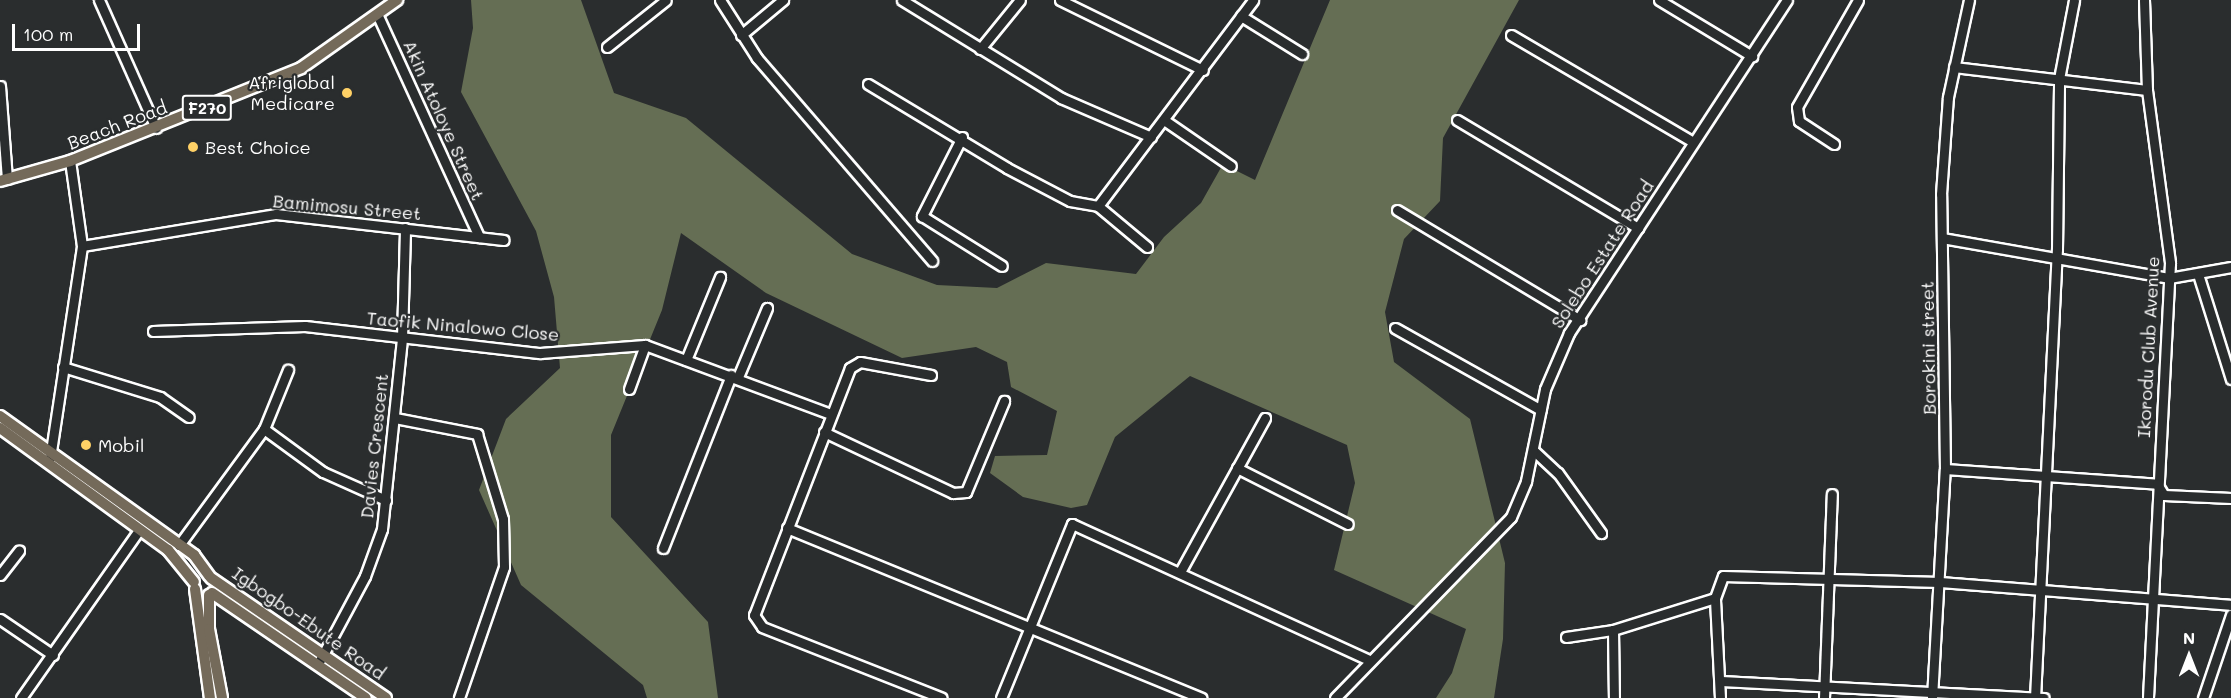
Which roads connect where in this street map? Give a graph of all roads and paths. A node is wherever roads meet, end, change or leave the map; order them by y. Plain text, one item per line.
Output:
1 (99, 0) edge
2 (397, 0) edge
3 (666, 0) edge
4 (720, 0) edge
5 (783, 0) edge
6 (902, 0) edge
7 (1020, 0) edge
8 (1060, 0) edge
9 (1253, 0) edge
10 (1659, 0) edge
11 (1787, 0) edge
12 (1858, 0) edge
13 (1969, 0) edge
14 (2074, 0) edge
15 (2145, 0) edge
16 (378, 16) junction
17 (1241, 16) junction
18 (741, 35) junction
19 (1510, 35) dead end
20 (607, 47) dead end
21 (980, 49) junction
22 (1302, 54) dead end
23 (1752, 56) junction
24 (1954, 67) junction
25 (1203, 70) junction
26 (2059, 80) junction
27 (868, 84) dead end
28 (0, 86) edge
29 (2147, 90) junction
30 (1164, 120) junction
31 (1457, 120) dead end
32 (156, 128) junction
33 (962, 137) junction
34 (1151, 137) junction
35 (1692, 141) junction
36 (1834, 144) dead end
37 (70, 161) junction
38 (1231, 166) dead end
39 (3, 180) edge
40 (1098, 206) junction
41 (1397, 210) dead end
42 (405, 228) junction
43 (1638, 228) junction
44 (479, 237) junction
45 (1942, 238) junction
46 (504, 240) dead end
47 (82, 246) junction
48 (1147, 247) dead end
49 (2057, 257) junction
50 (932, 261) dead end
51 (1002, 266) dead end
52 (2231, 267) edge
53 (2198, 274) junction
54 (720, 277) dead end
55 (2169, 278) junction
56 (766, 308) dead end
57 (1580, 320) junction
58 (1395, 328) dead end
59 (153, 331) dead end
60 (402, 338) junction
61 (645, 345) junction
62 (687, 360) junction
63 (63, 367) junction
64 (288, 370) dead end
65 (931, 375) dead end
66 (735, 376) junction
67 (2231, 379) edge
68 (629, 389) dead end
69 (1004, 401) dead end
70 (1541, 410) junction
71 (831, 414) junction
72 (0, 416) edge
73 (189, 417) dead end
74 (395, 418) junction
75 (1265, 418) dead end
76 (0, 428) edge
77 (264, 429) junction
78 (824, 432) junction
79 (1533, 450) junction
80 (50, 458) junction
81 (1237, 468) junction
82 (1945, 469) junction
83 (2046, 477) junction
84 (2157, 484) junction
85 (1832, 494) dead end
86 (2231, 498) edge
87 (386, 500) junction
88 (1348, 524) dead end
89 (787, 528) junction
90 (139, 530) junction
91 (1602, 533) dead end
92 (179, 544) junction
93 (663, 548) dead end
94 (19, 550) dead end
95 (1180, 572) junction
96 (0, 575) edge
97 (210, 577) junction
98 (1829, 578) junction
99 (1940, 582) junction
100 (195, 586) junction
101 (2040, 590) junction
102 (211, 594) junction
103 (1715, 598) junction
104 (2154, 600) junction
105 (2231, 605) edge
106 (2231, 615) edge
107 (0, 619) edge
108 (1029, 629) junction
109 (1613, 630) junction
110 (1566, 638) dead end
111 (325, 654) junction
112 (53, 655) junction
113 (1369, 660) junction
114 (318, 664) junction
115 (1720, 681) junction
116 (1824, 687) junction
117 (1932, 695) edge
118 (21, 698) edge
119 (210, 698) edge
120 (222, 698) edge
121 (366, 698) edge
122 (386, 698) edge
123 (459, 698) edge
124 (942, 698) edge
125 (1001, 698) edge
126 (1201, 698) edge
127 (1335, 698) edge
128 (1614, 698) edge
129 (1720, 698) edge
130 (1824, 698) edge
131 (2035, 698) edge
132 (2044, 698) edge
133 (2148, 698) edge
134 (2203, 698) edge

1 - 32 street
2 - 16 main road, Beach Road / F270
3 - 20 street
4 - 18 street
5 - 18 street
6 - 21 street
7 - 21 street
8 - 25 street
9 - 17 street
10 - 23 street
11 - 23 street, Solebo Estate Road
12 - 36 street
13 - 24 street, Borokini street
14 - 26 street
15 - 29 street, Ikorodu Club Avenue
16 - 32 main road, Beach Road / F270
16 - 44 street, Akin Atoloye Street
17 - 22 street
17 - 25 street
18 - 50 street
19 - 35 street
21 - 34 street
23 - 35 street, Solebo Estate Road
24 - 26 street
24 - 45 street, Borokini street
25 - 30 street
26 - 29 street
26 - 49 street
27 - 33 street
28 - 39 street
29 - 55 street, Ikorodu Club Avenue
30 - 34 street
30 - 38 street
31 - 43 street
32 - 37 main road, Beach Road / F270
33 - 40 street
33 - 51 street
34 - 40 street
35 - 43 street, Solebo Estate Road
37 - 39 main road, Beach Road / F270
37 - 47 street
40 - 48 street
41 - 57 street
42 - 44 street, Bamimosu Street
42 - 47 street, Bamimosu Street
42 - 60 street, Davies Crescent
43 - 57 street, Solebo Estate Road
44 - 46 street, Bamimosu Street
45 - 49 street
45 - 82 street, Borokini street
47 - 63 street
49 - 55 street
49 - 83 street
52 - 53 street
53 - 55 street
53 - 67 street
54 - 62 street
55 - 84 street, Ikorodu Club Avenue
56 - 66 street
57 - 70 street, Solebo Estate Road
58 - 70 street
59 - 60 street, Taofik Ninalowo Close
60 - 61 street, Taofik Ninalowo Close
60 - 74 street, Davies Crescent
61 - 62 street, Taofik Ninalowo Close
61 - 68 street
62 - 66 street, Taofik Ninalowo Close
63 - 73 street
63 - 80 street
64 - 77 street
65 - 71 street
66 - 71 street, Taofik Ninalowo Close
66 - 93 street
69 - 78 street
70 - 79 street, Solebo Estate Road
71 - 78 street
72 - 80 main road
74 - 87 street, Davies Crescent
74 - 123 street
75 - 81 street
76 - 80 main road
77 - 87 street
77 - 92 street
78 - 89 street
79 - 91 street
79 - 113 street, Solebo Estate Road
80 - 90 main road
80 - 92 main road, Igbogbo-Ebute Road
81 - 88 street
81 - 95 street
82 - 83 street
82 - 99 street, Borokini street
83 - 84 street
83 - 101 street
84 - 86 street
84 - 104 street, Ikorodu Club Avenue
85 - 98 street
87 - 111 street, Davies Crescent
89 - 108 street
89 - 124 street
90 - 100 main road
90 - 112 street
92 - 97 main road, Igbogbo-Ebute Road
94 - 96 street
95 - 108 street
95 - 113 street
97 - 100 main road
97 - 102 main road
97 - 111 main road, Igbogbo-Ebute Road
98 - 99 street
98 - 103 street
98 - 116 street
99 - 101 street
99 - 117 street, Borokini street
100 - 102 main road, Igbogbo-Ebute Road
100 - 119 main road
101 - 104 street
101 - 131 street
102 - 114 main road, Igbogbo-Ebute Road
102 - 120 main road
103 - 109 street
103 - 115 street
104 - 105 street
104 - 133 street, Ikorodu Club Avenue
106 - 134 street
107 - 112 street
108 - 125 street
108 - 126 street
109 - 110 street
109 - 128 street
111 - 114 street, Davies Crescent
111 - 122 main road, Igbogbo-Ebute Road
112 - 118 street
113 - 127 street, Solebo Estate Road
114 - 121 main road, Igbogbo-Ebute Road
115 - 116 street
115 - 129 street
116 - 117 street
116 - 130 street
117 - 131 street
131 - 132 street

